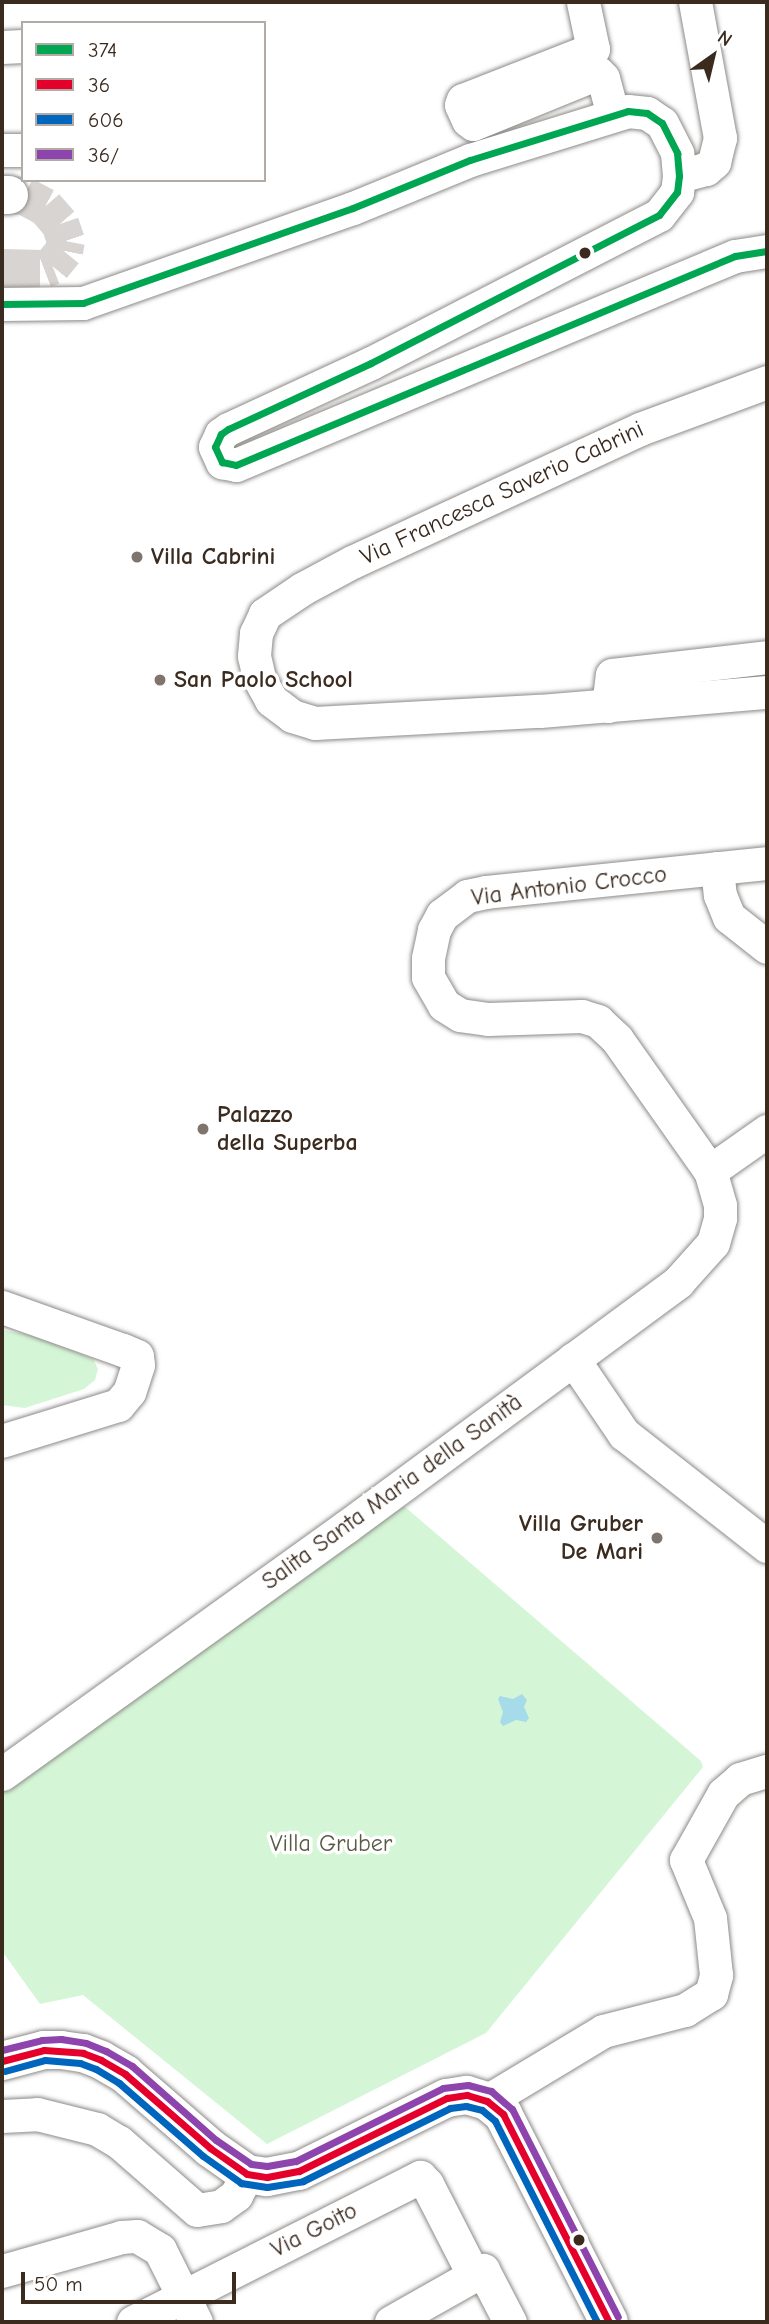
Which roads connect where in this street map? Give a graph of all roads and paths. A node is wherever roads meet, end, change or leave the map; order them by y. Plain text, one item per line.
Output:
1 (583, 2) edge
2 (695, 2) edge
3 (21, 46) edge
4 (2, 47) edge
5 (613, 115) junction
6 (2, 150) edge
7 (21, 150) edge
8 (679, 176) junction
9 (767, 251) edge
10 (2, 304) edge
11 (767, 382) edge
12 (767, 657) edge
13 (767, 692) edge
14 (608, 706) junction
15 (767, 863) edge
16 (717, 868) junction
17 (767, 947) edge
18 (767, 1131) edge
19 (710, 1171) junction
20 (2, 1307) edge
21 (573, 1359) junction
22 (2, 1441) edge
23 (767, 1546) edge
24 (767, 1771) edge
25 (2, 1774) edge
26 (2, 2061) edge
27 (487, 2101) junction
28 (2, 2116) edge
29 (247, 2174) junction
30 (2, 2271) edge
31 (474, 2276) junction
32 (190, 2309) edge
33 (133, 2322) edge
34 (391, 2322) edge
35 (510, 2322) edge
36 (609, 2322) edge

1 - 5 street
2 - 8 street
3 - 4 street
5 - 8 street
5 - 10 street
6 - 7 street
8 - 9 street
11 - 14 street, Via Francesca Saverio Cabrini
12 - 14 street
13 - 14 street
15 - 16 street, Via Antonio Crocco
16 - 17 street
16 - 19 street, Via Antonio Crocco
18 - 19 street
19 - 21 street, Salita Santa Maria della Sanità
20 - 22 street
21 - 23 street
21 - 25 street, Salita Santa Maria della Sanità
24 - 27 street
26 - 29 street
27 - 29 street
27 - 36 street
28 - 29 street
30 - 32 street
31 - 32 street, Via Goito
31 - 34 street
31 - 35 street
32 - 33 street, Via Goito

